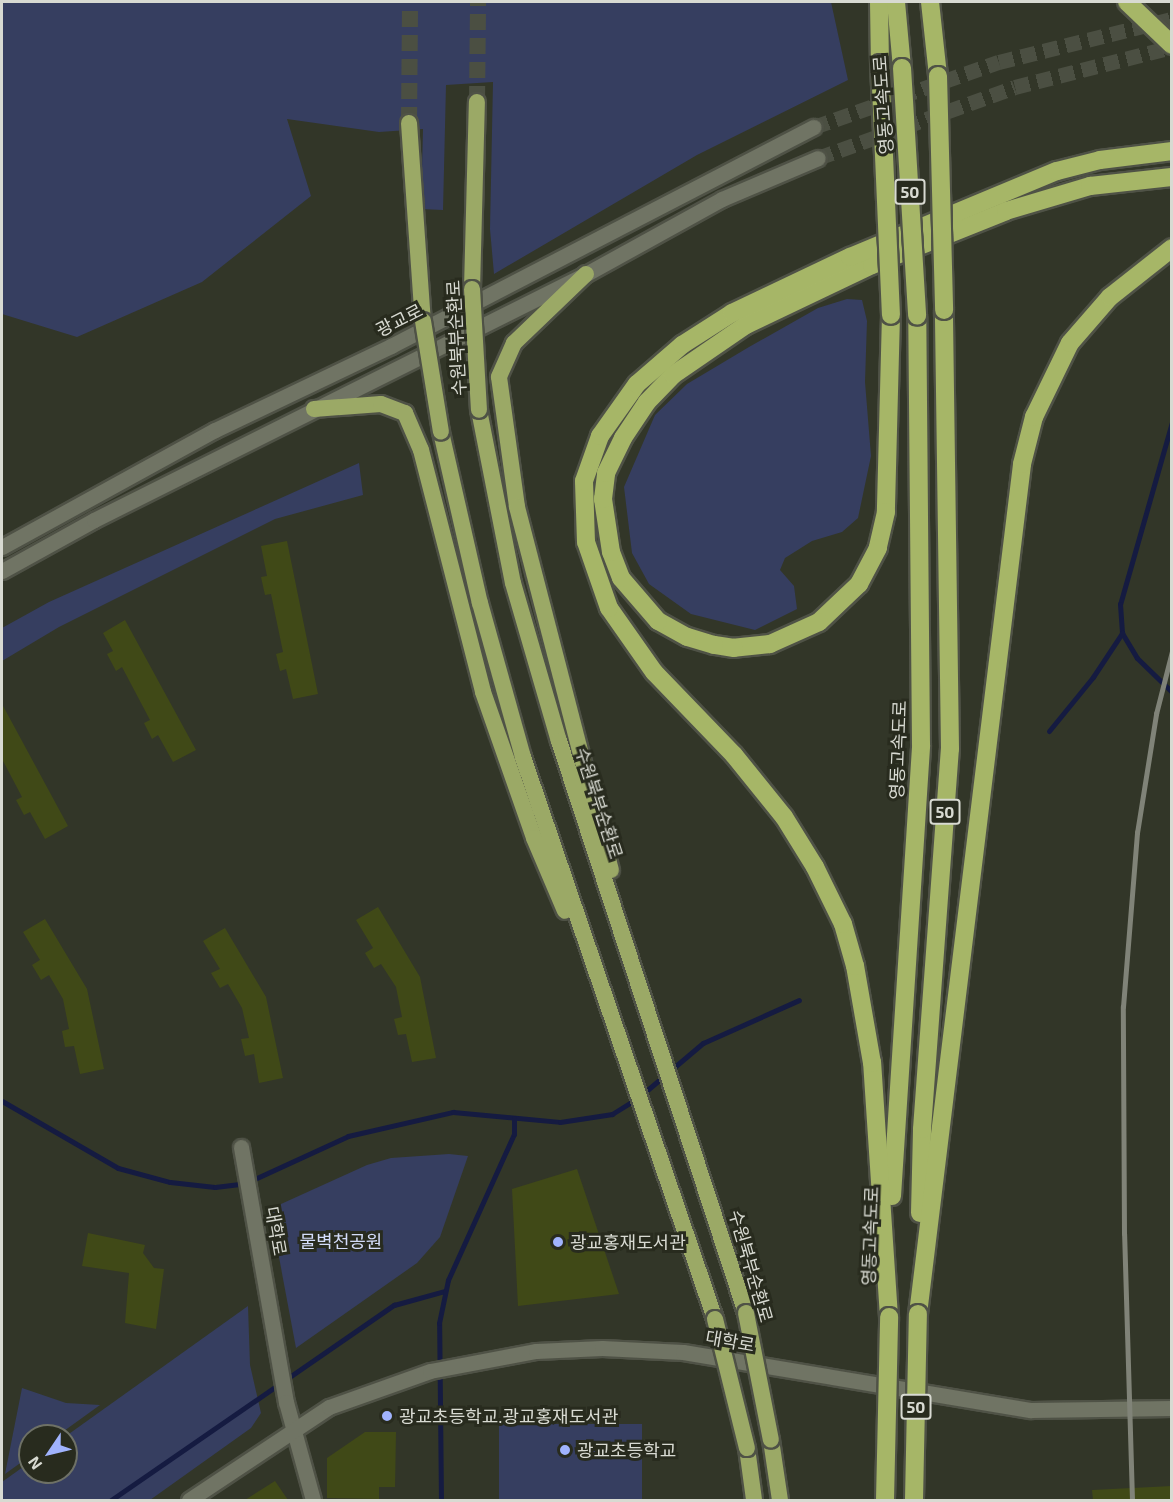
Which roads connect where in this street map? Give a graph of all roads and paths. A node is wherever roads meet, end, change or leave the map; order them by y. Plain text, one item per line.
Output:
1 (879, 2) edge
2 (896, 2) edge
3 (930, 2) edge
4 (1127, 2) edge
5 (1172, 45) edge
6 (477, 102) tunnel mouth
7 (409, 123) tunnel mouth
8 (814, 127) tunnel mouth
9 (1172, 152) edge
10 (818, 158) tunnel mouth
11 (1172, 177) edge
12 (1172, 249) edge
13 (586, 274) junction
14 (314, 409) junction
15 (2, 547) edge
16 (2, 571) edge
17 (645, 1008) junction
18 (617, 1034) junction
19 (241, 1147) dead end
20 (918, 1314) junction
21 (889, 1317) junction
22 (1172, 1408) edge
23 (293, 1429) junction
24 (189, 1500) edge
25 (313, 1500) edge
26 (754, 1500) edge
27 (780, 1500) edge
28 (885, 1500) edge
29 (914, 1500) edge

1 - 11 highway, bridge
2 - 21 highway, 영동고속도로 / 50, bridge
3 - 20 highway, 50, bridge
4 - 5 highway
6 - 17 highway, 수원북부순환로, bridge
7 - 18 highway, 수원북부순환로, bridge
8 - 15 main road, 광교로
9 - 21 highway
10 - 13 main road
12 - 20 highway
13 - 14 main road
13 - 17 highway
14 - 16 main road
14 - 18 highway
17 - 27 highway, 수원북부순환로, bridge
18 - 26 highway, 수원북부순환로, bridge
19 - 23 main road, 대학로
20 - 29 highway, 50, bridge
21 - 28 highway, 영동고속도로 / 50, bridge
22 - 23 main road, 대학로
23 - 24 main road, 대학로
23 - 25 main road

